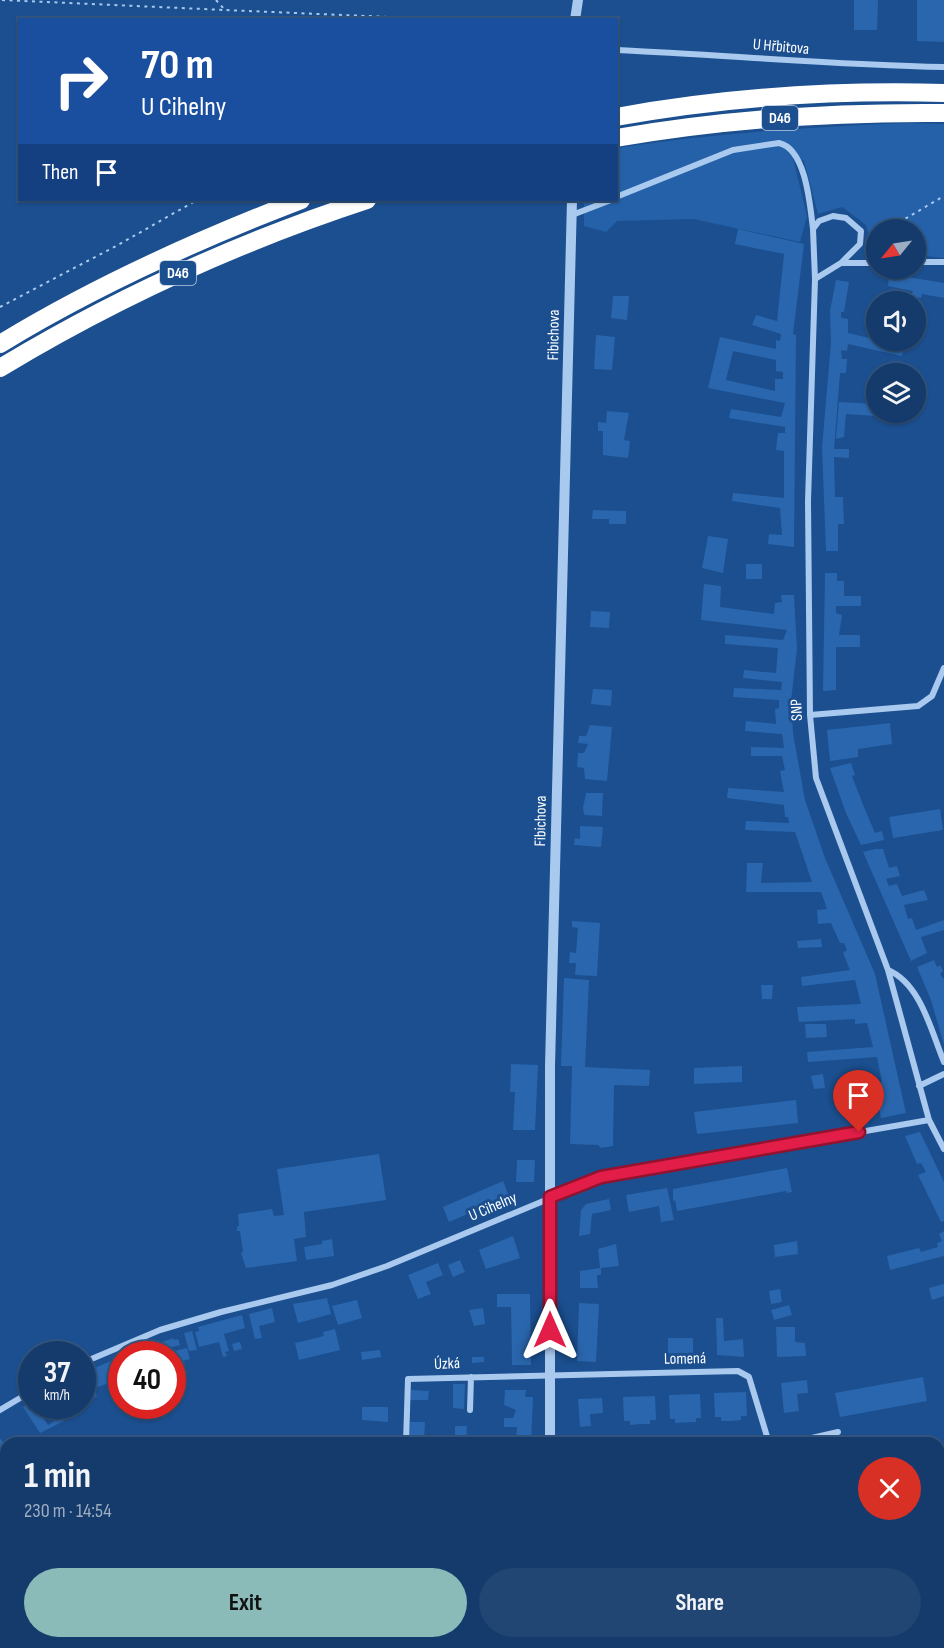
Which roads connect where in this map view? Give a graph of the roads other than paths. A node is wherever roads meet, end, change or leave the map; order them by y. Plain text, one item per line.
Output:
1 (578, 0) edge
2 (575, 18) edge
3 (618, 50) edge
4 (944, 67) edge
5 (944, 93) edge
6 (944, 113) edge
7 (618, 117) edge
8 (618, 138) edge
9 (618, 196) edge
10 (299, 201) edge
11 (364, 201) edge
12 (572, 201) edge
13 (608, 201) edge
14 (572, 215) junction
15 (813, 230) junction
16 (926, 262) edge
17 (944, 262) edge
18 (842, 263) junction
19 (866, 263) edge
20 (815, 279) junction
21 (0, 344) edge
22 (0, 368) edge
23 (944, 668) edge
24 (810, 716) junction
25 (888, 970) junction
26 (944, 1062) edge
27 (944, 1074) edge
28 (919, 1086) junction
29 (929, 1120) junction
30 (944, 1149) edge
31 (550, 1197) junction
32 (96, 1357) edge
33 (550, 1374) junction
34 (471, 1377) junction
35 (18, 1399) edge
36 (0, 1410) edge
37 (470, 1410) dead end
38 (838, 1431) dead end
39 (406, 1437) edge
40 (550, 1437) edge
41 (767, 1437) edge
42 (814, 1437) edge

1 - 2 street
3 - 4 street, U Hřbitova
5 - 7 highway, D46
6 - 8 highway, D46
9 - 15 street, SNP
10 - 21 highway, D46
11 - 22 highway, D46
12 - 14 street, Fibichova
13 - 14 street
14 - 31 street, Fibichova
15 - 18 street
15 - 20 street, SNP
16 - 17 street
18 - 19 street
18 - 20 street
20 - 24 street, SNP
23 - 24 street
24 - 25 street, SNP
25 - 26 street
25 - 28 street, SNP
27 - 28 street
28 - 29 street, SNP
29 - 30 street
29 - 31 street, U Cihelny
31 - 32 street, U Cihelny
31 - 33 street, Fibichova
33 - 34 street, Úzká
33 - 40 street, Fibichova
33 - 41 street, Lomená
34 - 37 street
34 - 39 street, Úzká
35 - 36 street
38 - 42 street

